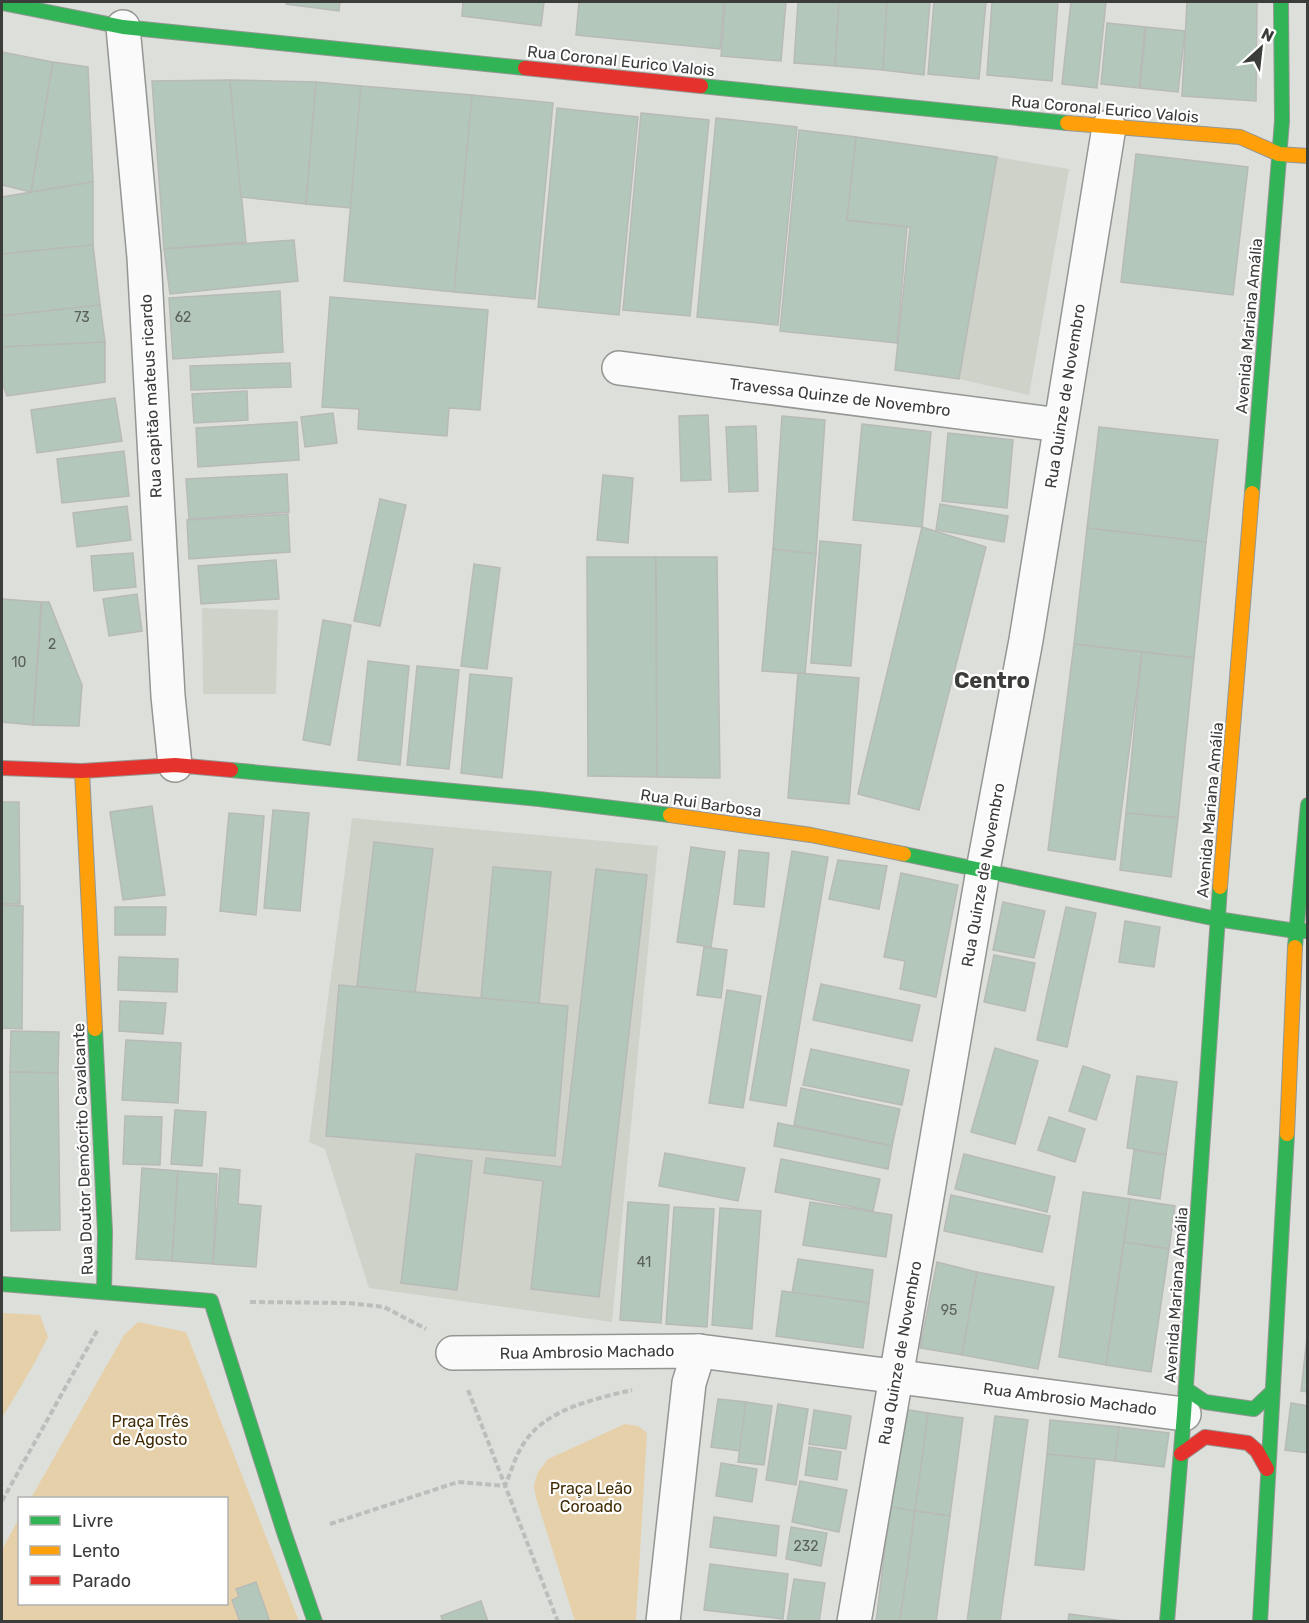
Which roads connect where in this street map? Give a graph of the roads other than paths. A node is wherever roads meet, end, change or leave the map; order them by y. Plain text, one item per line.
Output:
1 (1281, 2) edge
2 (2, 3) edge
3 (123, 27) junction
4 (1299, 122) dead end
5 (1271, 125) junction
6 (1109, 127) junction
7 (1240, 137) junction
8 (1280, 154) junction
9 (1308, 156) edge
10 (619, 368) dead end
11 (1060, 425) junction
12 (164, 766) junction
13 (2, 768) edge
14 (82, 771) junction
15 (1308, 805) edge
16 (983, 870) junction
17 (1217, 919) junction
18 (1302, 931) edge
19 (2, 1284) edge
20 (104, 1293) junction
21 (699, 1351) junction
22 (453, 1353) road end
23 (896, 1376) junction
24 (1272, 1392) junction
25 (1185, 1402) junction
26 (1181, 1454) junction
27 (1267, 1469) junction
28 (315, 1622) edge
29 (663, 1622) edge
30 (854, 1622) edge
31 (1167, 1622) edge
32 (1260, 1622) edge

1 - 5 main road, Avenida Mariana Amália
2 - 3 main road, Rua Coronal Eurico Valois
3 - 6 main road, Rua Coronal Eurico Valois
3 - 12 street, Rua capitão mateus ricardo
4 - 5 main road
5 - 7 main road, Rua Coronal Eurico Valois
5 - 8 main road, Avenida Mariana Amália
6 - 7 main road, Rua Coronal Eurico Valois
6 - 11 street, Rua Quinze de Novembro
7 - 8 main road, Rua Coronal Eurico Valois
8 - 9 main road, Rua Coronal Eurico Valois
8 - 17 main road, Avenida Mariana Amália
10 - 11 street, Travessa Quinze de Novembro
11 - 16 street, Rua Quinze de Novembro
12 - 14 main road, Rua Rui Barbosa
12 - 16 main road, Rua Rui Barbosa
13 - 14 main road, Rua Rui Barbosa
14 - 20 main road, Rua Doutor Demócrito Cavalcante
15 - 18 main road
16 - 17 main road, Rua Rui Barbosa
16 - 23 street, Rua Quinze de Novembro
17 - 18 main road, Rua Rui Barbosa
17 - 25 main road, Avenida Mariana Amália
18 - 24 main road
19 - 20 main road
20 - 28 main road
21 - 22 street, Rua Ambrosio Machado
21 - 23 street, Rua Ambrosio Machado
21 - 29 street
23 - 25 street, Rua Ambrosio Machado
23 - 30 street, Rua Quinze de Novembro
24 - 25 main road
24 - 27 main road
25 - 26 main road, Avenida Mariana Amália
26 - 27 main road
26 - 31 main road, Avenida Mariana Amália
27 - 32 main road

